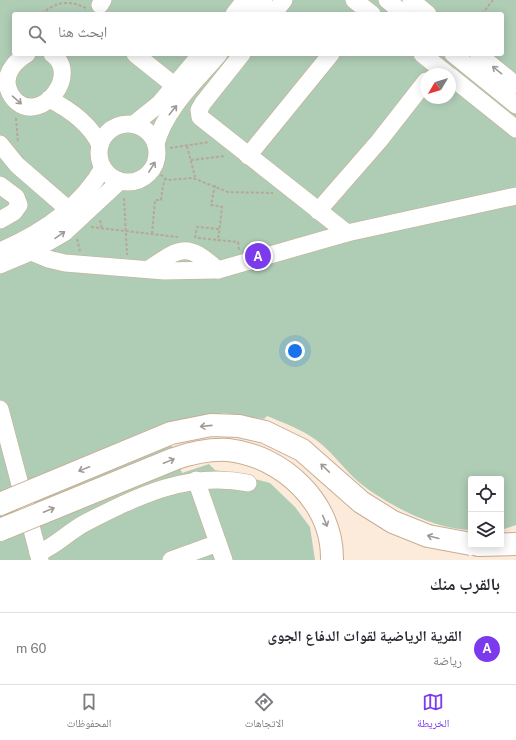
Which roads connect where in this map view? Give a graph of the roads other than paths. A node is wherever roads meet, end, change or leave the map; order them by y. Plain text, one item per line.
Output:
1 (245, 0) edge
2 (264, 0) edge
3 (284, 0) edge
4 (387, 0) edge
5 (411, 0) edge
6 (236, 12) edge
7 (254, 12) edge
8 (275, 12) edge
9 (402, 12) edge
10 (426, 12) edge
11 (24, 56) edge
12 (54, 56) edge
13 (138, 56) edge
14 (199, 56) edge
15 (217, 56) edge
16 (240, 56) edge
17 (329, 56) edge
18 (424, 56) edge
19 (455, 56) edge
20 (480, 56) edge
21 (437, 68) edge
22 (456, 83) edge
23 (516, 85) edge
24 (60, 86) junction
25 (175, 86) junction
26 (420, 89) edge
27 (495, 89) junction
28 (49, 99) junction
29 (484, 104) junction
30 (516, 105) edge
31 (134, 124) junction
32 (112, 128) junction
33 (516, 129) edge
34 (0, 144) edge
35 (100, 145) junction
36 (156, 147) junction
37 (248, 156) junction
38 (103, 168) junction
39 (121, 181) junction
40 (0, 185) edge
41 (516, 196) edge
42 (318, 211) junction
43 (72, 219) junction
44 (0, 220) edge
45 (346, 233) junction
46 (15, 252) edge
47 (0, 265) edge
48 (0, 410) edge
49 (196, 480) junction
50 (248, 482) dead end
51 (0, 504) edge
52 (0, 530) edge
53 (218, 543) junction
54 (468, 543) edge
55 (504, 544) edge
56 (516, 544) edge
57 (39, 557) edge
58 (171, 560) edge
59 (224, 560) edge
60 (332, 560) edge

1 - 6 lane
2 - 7 lane
3 - 8 lane
4 - 9 lane
5 - 10 lane
11 -> 28 lane
12 - 24 lane
13 - 25 lane
14 - 25 lane
36 -> 15 lane
16 - 37 lane
17 - 37 lane
18 - 21 lane
19 - 27 lane
23 -> 20 lane
22 - 29 lane
24 - 28 lane
24 - 32 lane
25 - 31 lane
26 - 42 lane
27 - 29 lane
27 - 30 lane
28 - 35 lane
29 - 33 lane
31 - 32 lane
31 - 36 lane
32 - 35 lane
34 - 43 lane
35 - 38 lane
39 -> 36 lane
37 - 42 lane
38 - 39 lane
38 - 43 lane
39 - 43 lane
40 - 44 lane
41 - 45 lane
42 - 45 lane
43 - 46 lane
44 - 46 lane
45 - 46 lane
46 - 47 lane
48 - 57 lane
49 - 50 lane
49 - 53 lane
49 - 57 lane
54 -> 51 highway, bridge
52 -> 60 highway, bridge
53 - 58 lane
53 - 59 lane
55 - 56 highway

